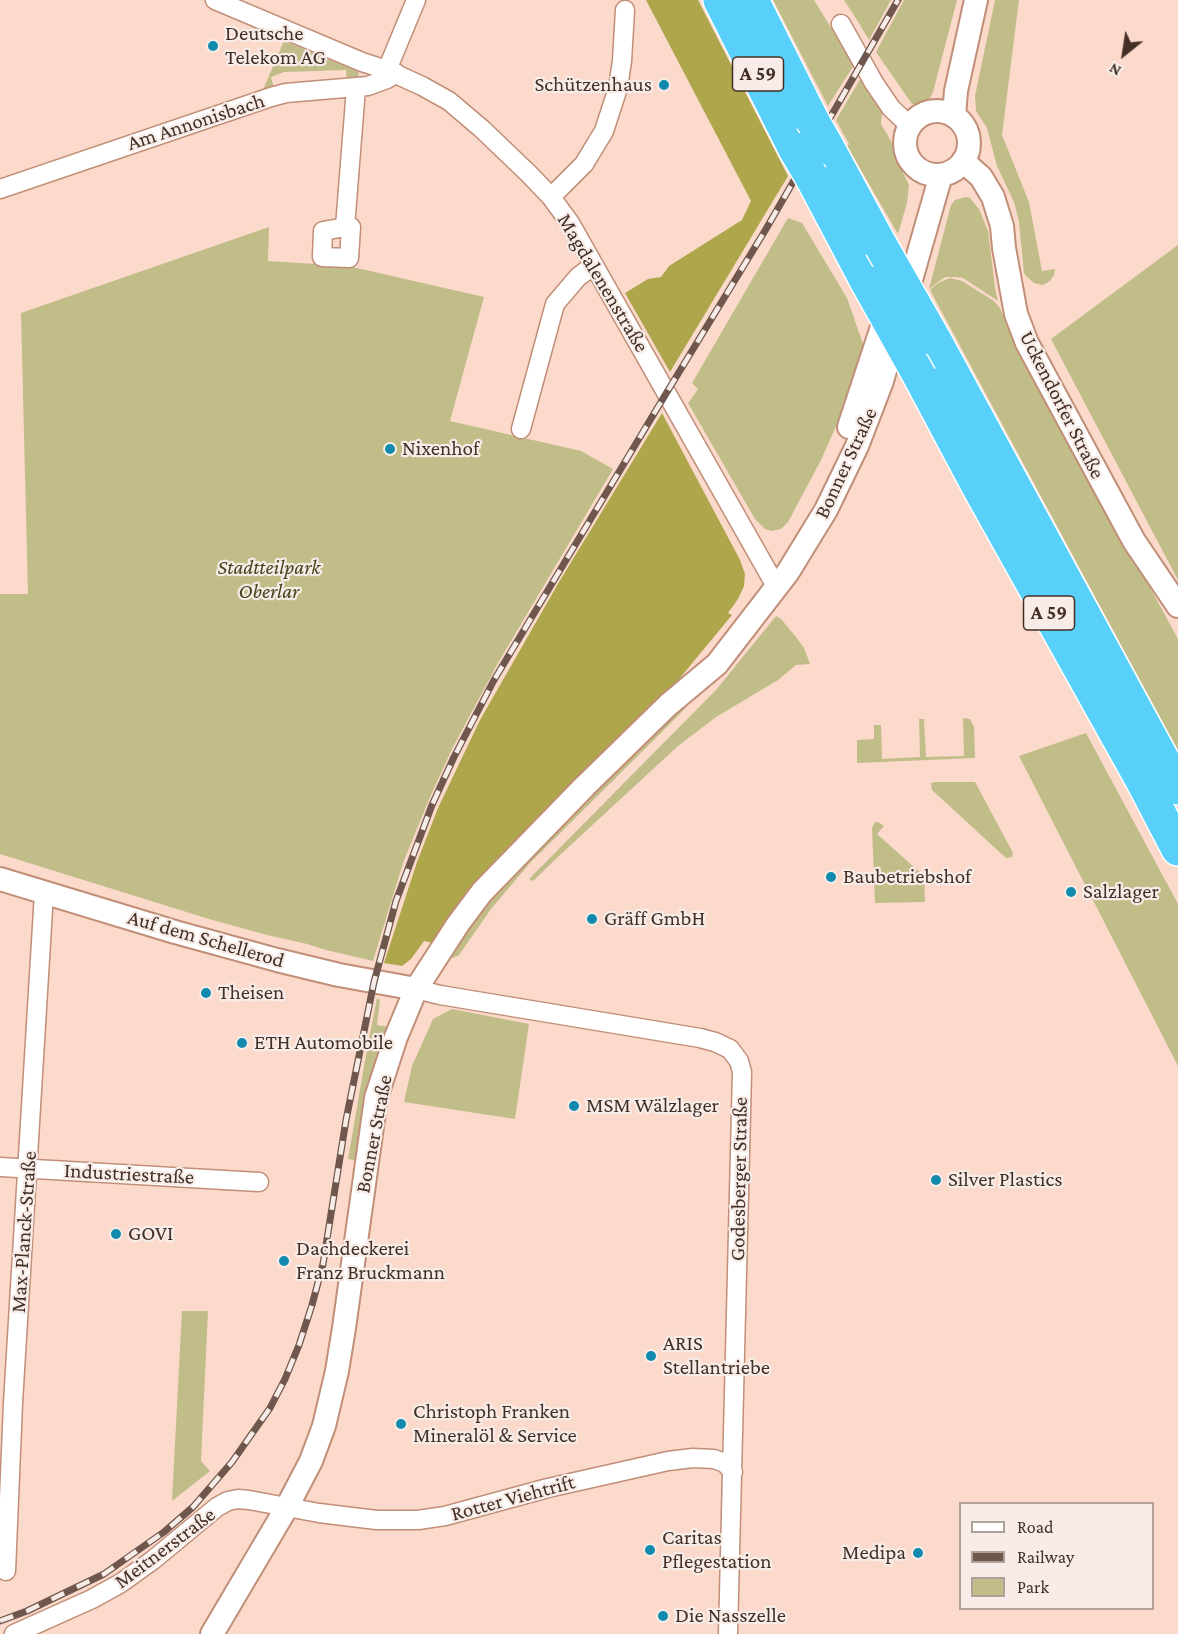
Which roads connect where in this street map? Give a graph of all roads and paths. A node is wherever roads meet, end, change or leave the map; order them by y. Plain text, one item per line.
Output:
1 (215, 0) edge
2 (416, 0) edge
3 (720, 0) edge
4 (752, 0) edge
5 (963, 0) edge
6 (976, 0) edge
7 (625, 10) dead end
8 (841, 24) dead end
9 (392, 72) junction
10 (356, 87) junction
11 (944, 113) junction
12 (910, 126) junction
13 (963, 161) junction
14 (932, 174) junction
15 (0, 189) edge
16 (550, 197) junction
17 (345, 227) dead end
18 (594, 265) junction
19 (521, 429) dead end
20 (773, 582) junction
21 (1178, 606) edge
22 (1178, 788) edge
23 (1178, 849) edge
24 (0, 879) edge
25 (44, 892) junction
26 (416, 989) junction
27 (0, 1167) edge
28 (28, 1168) junction
29 (259, 1182) dead end
30 (6, 1433) edge
31 (733, 1472) junction
32 (287, 1507) junction
33 (6, 1571) dead end
34 (14, 1634) edge
35 (212, 1634) edge
36 (728, 1634) edge

1 - 9 street, Magdalenenstraße
2 - 9 street
3 - 23 highway, A 59, bridge
4 - 22 highway, A 59, bridge
5 - 11 street
6 - 11 street
7 - 16 street
8 - 12 street
9 - 10 street, Am Annonisbach
9 - 16 street, Magdalenenstraße
10 - 15 street, Am Annonisbach
10 - 17 street
11 - 12 street
11 - 13 street
12 - 14 street
13 - 14 street
13 - 21 street, Uckendorfer Straße
14 - 20 street, Bonner Straße
16 - 18 street, Magdalenenstraße
18 - 19 street
18 - 20 street, Magdalenenstraße
20 - 26 street, Bonner Straße
24 - 25 street, Auf dem Schellerod
25 - 26 street, Auf dem Schellerod
25 - 28 street, Max-Planck-Straße
26 - 31 street, Godesberger Straße
26 - 32 street, Bonner Straße
27 - 28 street, Industriestraße
28 - 29 street, Industriestraße
28 - 30 street, Max-Planck-Straße
30 - 33 street, Max-Planck-Straße
31 - 32 street, Rotter Viehtrift
31 - 36 street, Godesberger Straße
32 - 34 street, Meitnerstraße
32 - 35 street, Bonner Straße

